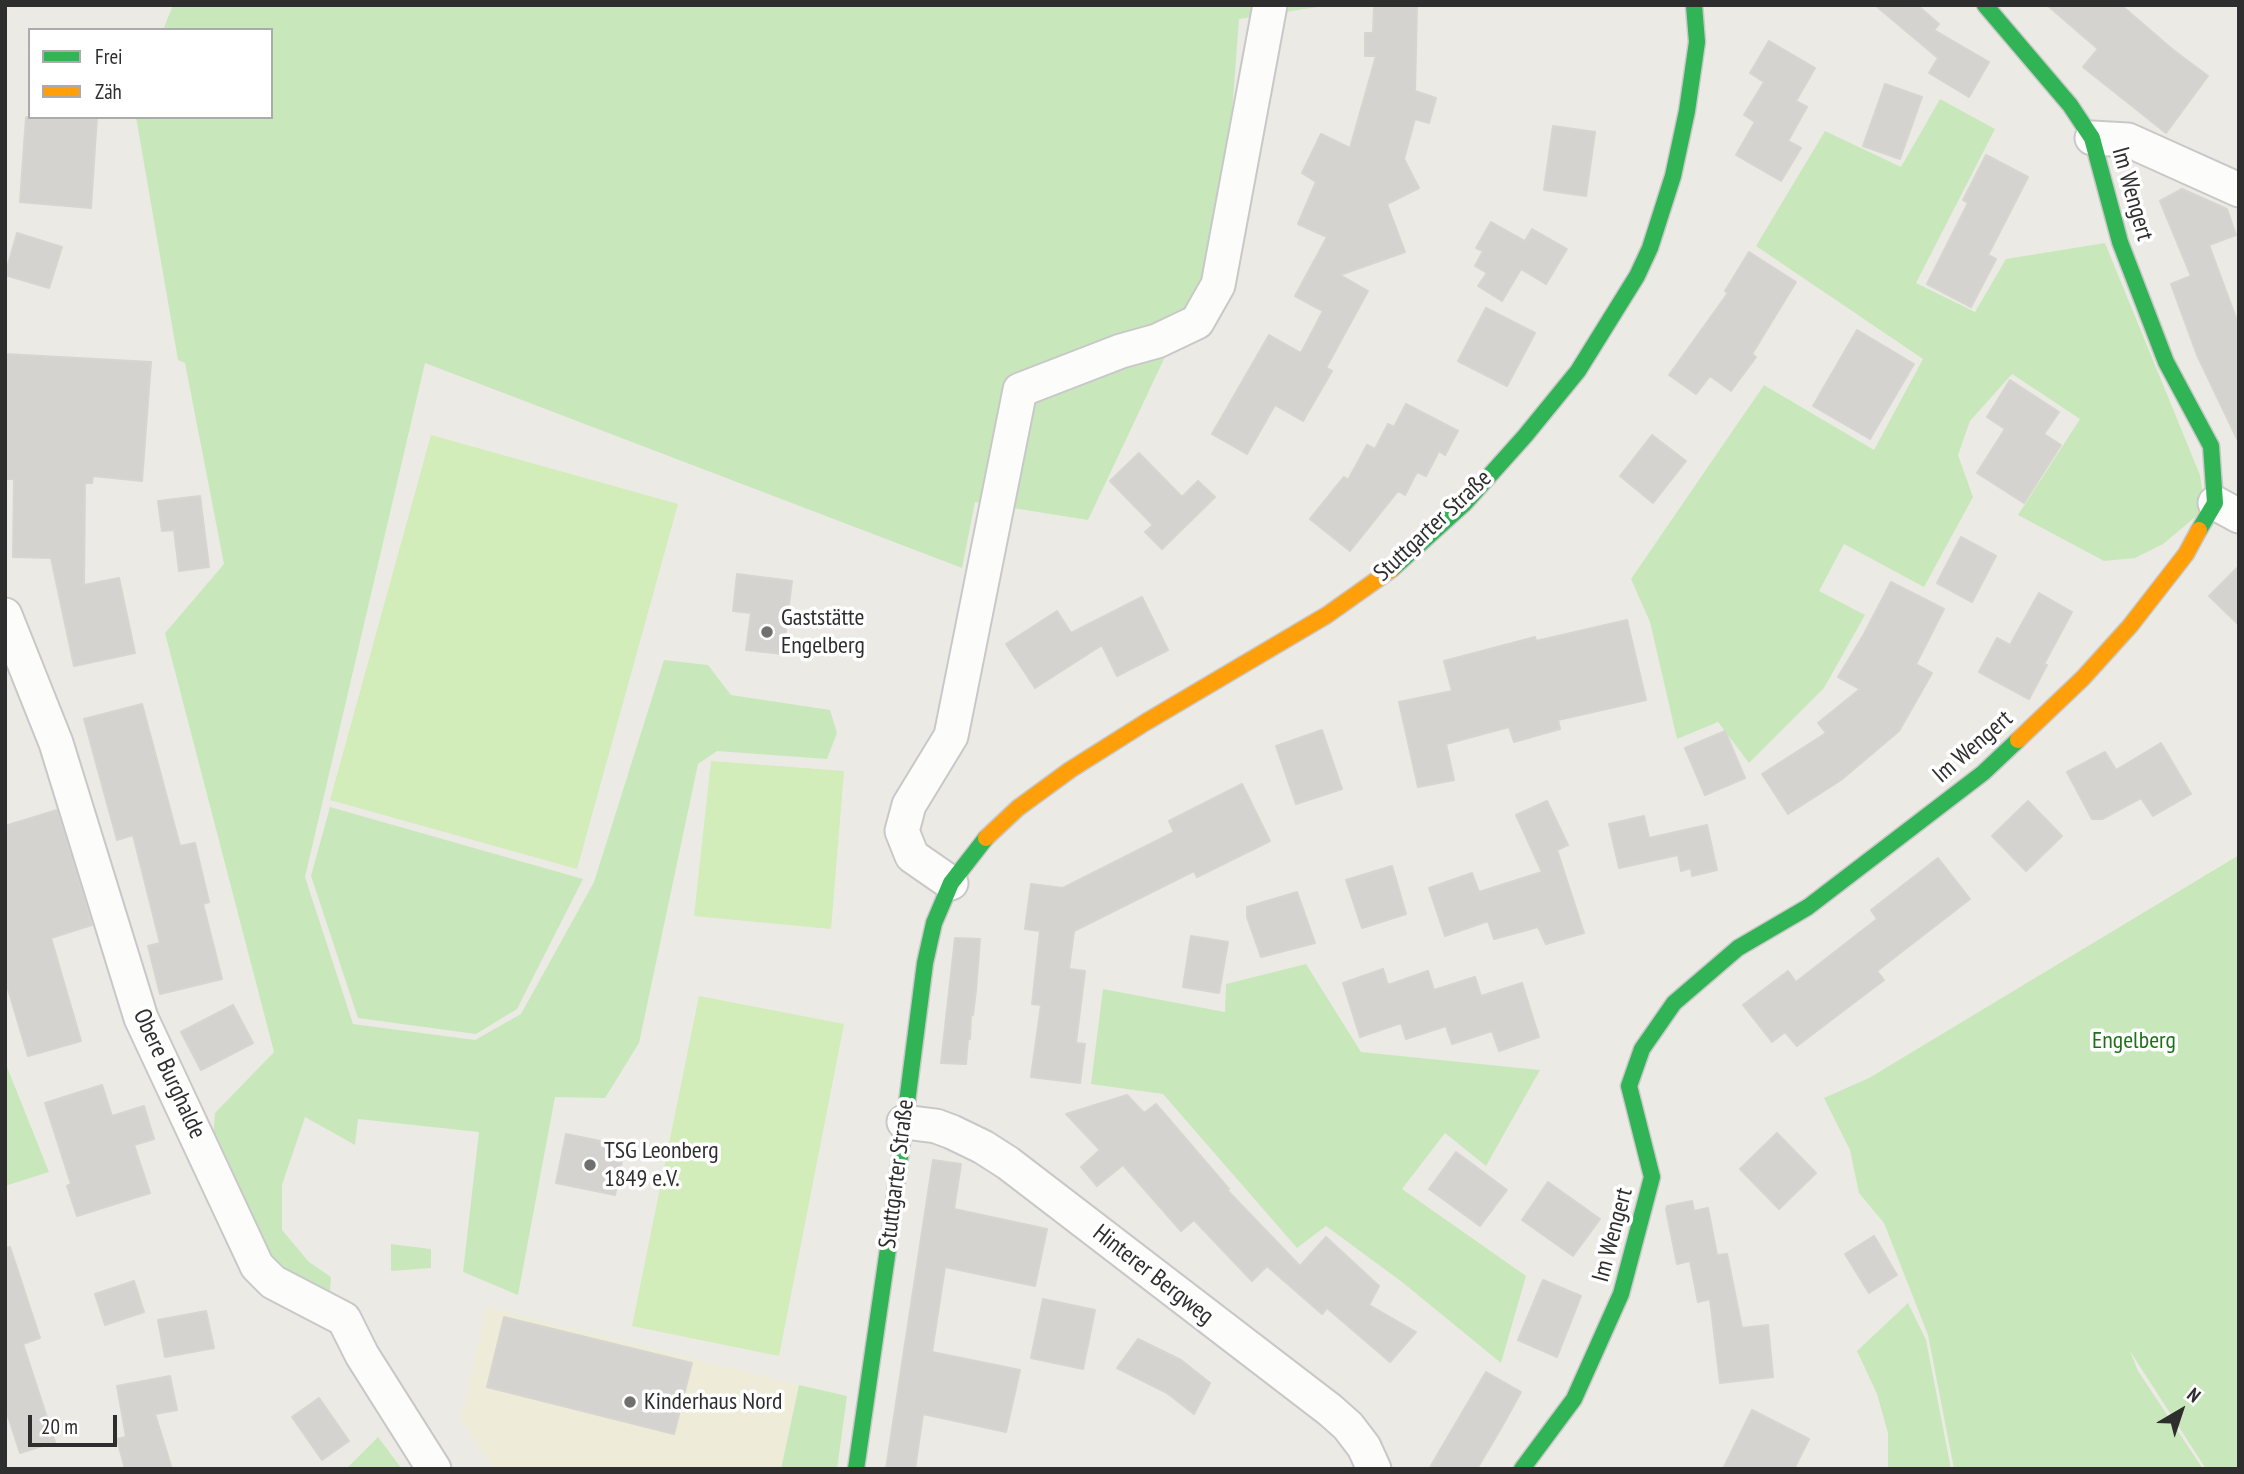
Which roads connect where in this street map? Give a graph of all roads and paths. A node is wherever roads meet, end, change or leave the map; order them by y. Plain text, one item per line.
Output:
1 (1270, 5) edge
2 (1694, 5) edge
3 (1985, 5) edge
4 (2092, 138) junction
5 (2239, 190) edge
6 (2227, 510) edge
7 (5, 615) edge
8 (951, 883) junction
9 (904, 1122) junction
10 (434, 1469) edge
11 (856, 1469) edge
12 (1374, 1469) edge
13 (1522, 1469) edge

1 - 8 street
2 - 8 street, Stuttgarter Straße
3 - 4 street, Im Wengert
4 - 5 street
4 - 6 street, Im Wengert
6 - 13 street, Im Wengert
7 - 10 street, Obere Burghalde
8 - 9 street, Stuttgarter Straße
9 - 11 street, Stuttgarter Straße
9 - 12 street, Hinterer Bergweg

